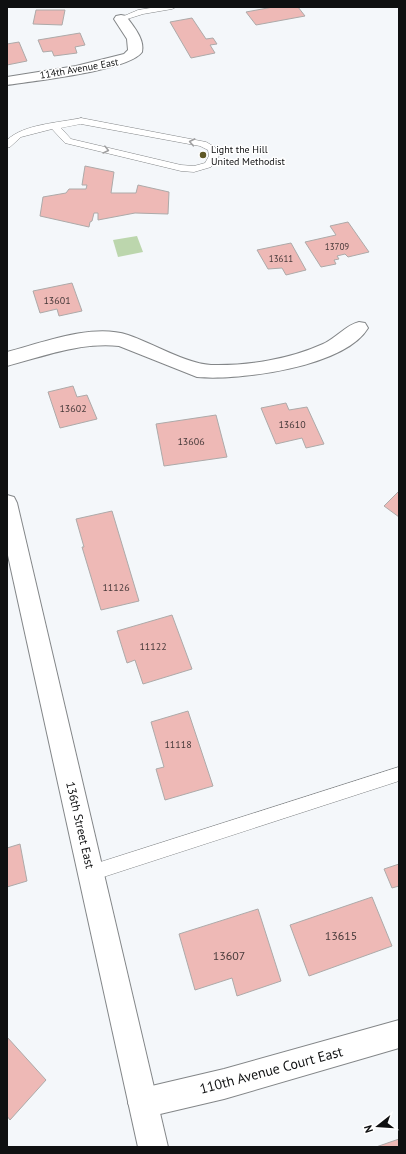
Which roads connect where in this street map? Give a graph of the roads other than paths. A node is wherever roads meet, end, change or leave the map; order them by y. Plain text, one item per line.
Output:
1 (172, 7) edge
2 (121, 19) joint
3 (7, 81) edge
4 (54, 126) junction
5 (7, 145) edge
6 (359, 328) dead end
7 (7, 359) edge
8 (9, 518) edge
9 (399, 774) edge
10 (91, 873) junction
11 (399, 1034) edge
12 (143, 1103) junction
13 (153, 1147) edge

1 - 2 lane
2 - 3 street, 114th Avenue East
4 -> 4 lane
4 - 5 lane
6 - 7 street
8 - 10 street, 136th Street East
9 - 10 lane
10 - 12 street, 136th Street East
11 - 12 street, 110th Avenue Court East
12 - 13 street, 136th Street East

